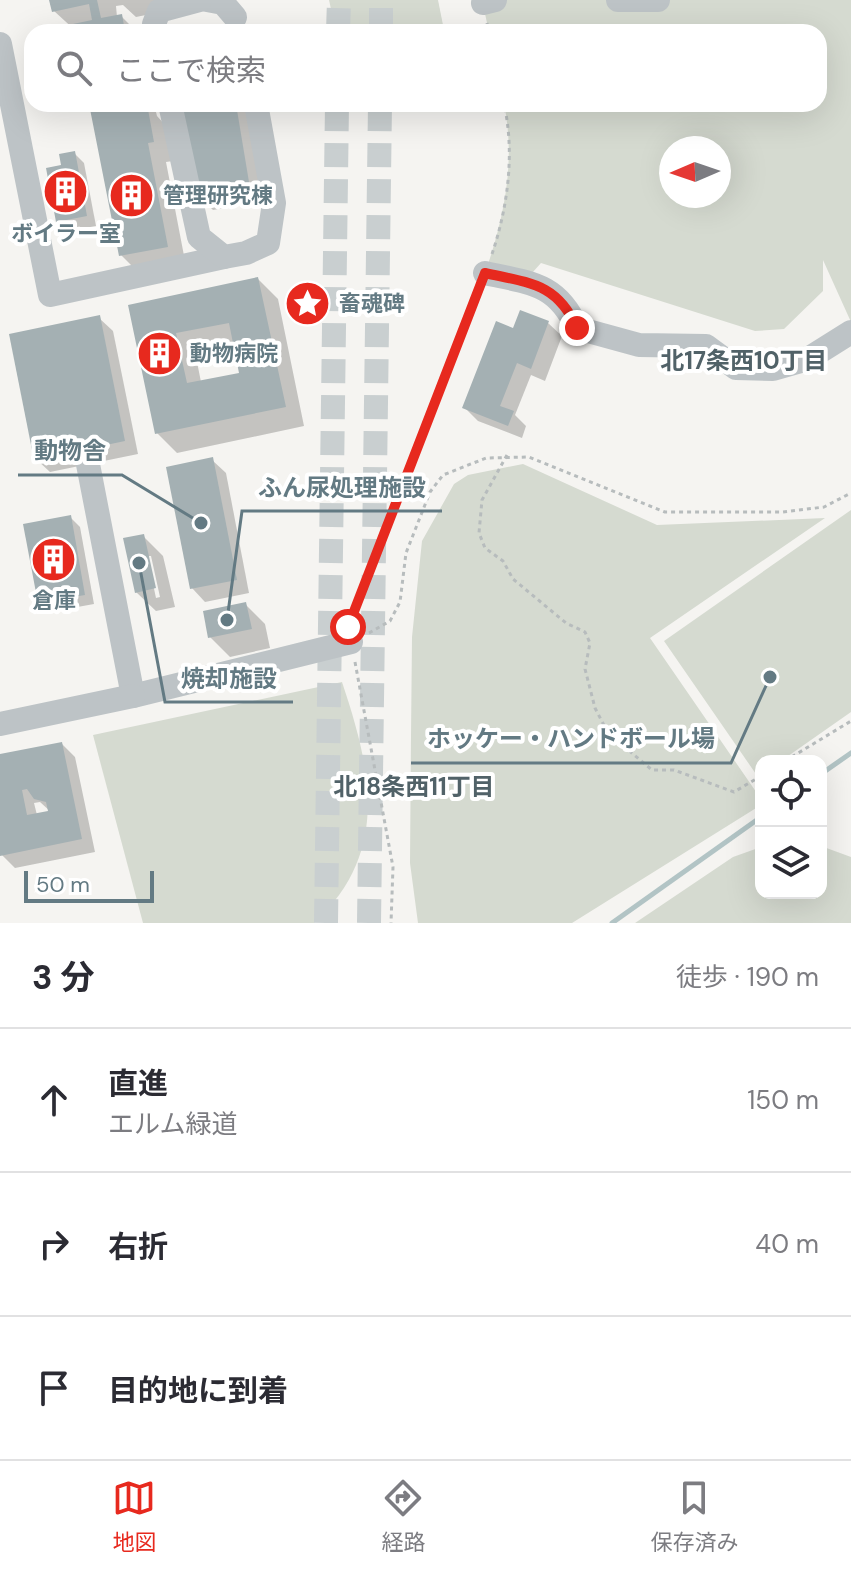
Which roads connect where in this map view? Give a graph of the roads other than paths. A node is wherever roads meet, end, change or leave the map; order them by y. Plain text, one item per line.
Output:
1 (200, 0) edge
2 (207, 0) edge
3 (618, 0) edge
4 (654, 1) edge
5 (235, 16) edge
6 (154, 24) edge
7 (0, 44) edge
8 (172, 112) edge
9 (257, 112) edge
10 (10, 161) edge
11 (224, 257) junction
12 (485, 273) road end
13 (851, 332) edge
14 (86, 454) dead end
15 (351, 642) road end
16 (133, 696) junction
17 (0, 724) edge

1 - 6 street
2 - 5 street
3 - 4 street
7 - 10 street
8 - 11 street
9 - 11 street
10 - 11 street
12 - 13 street
14 - 16 street
15 - 16 street
16 - 17 street

